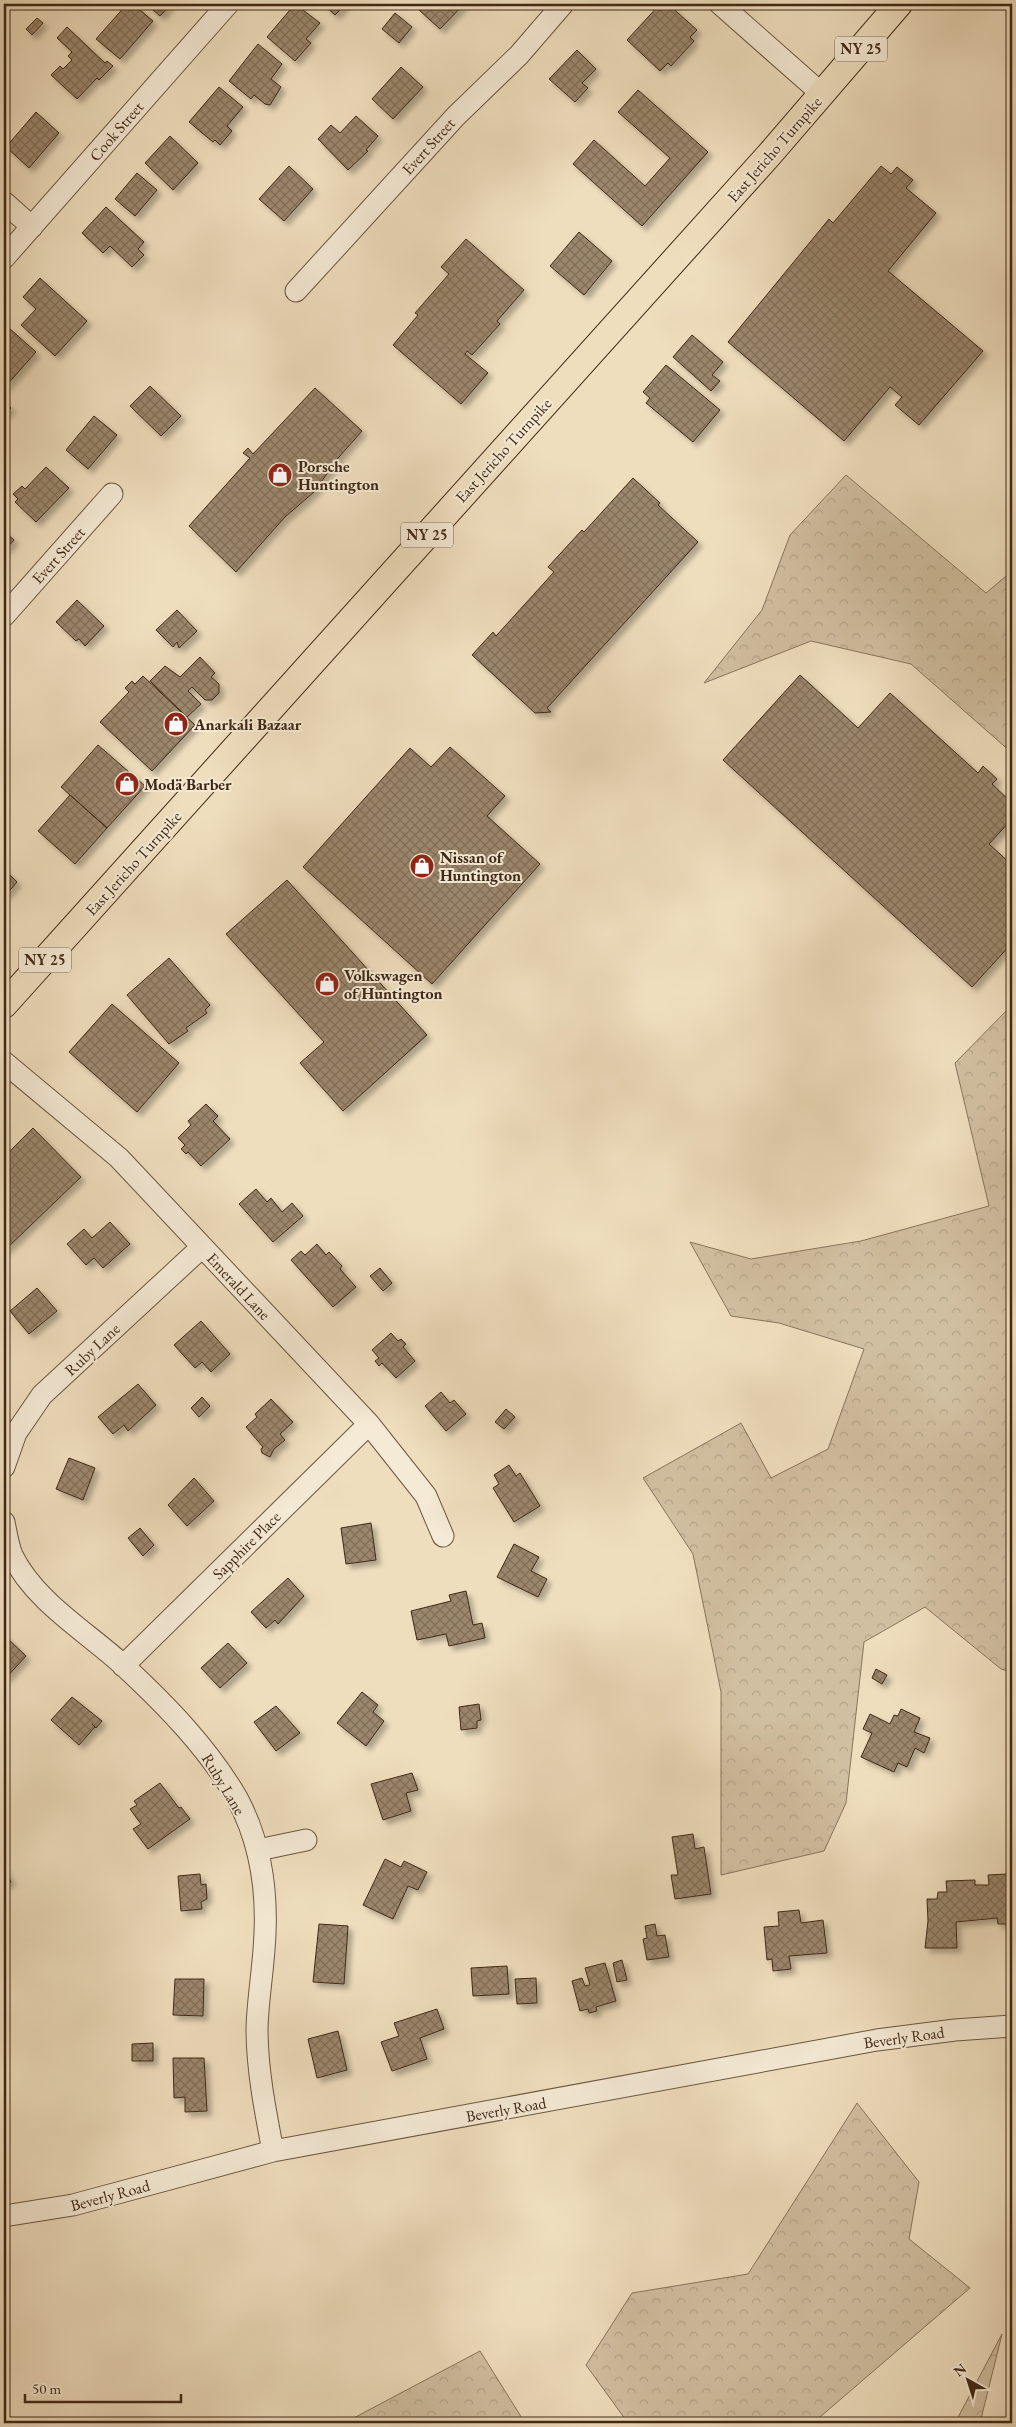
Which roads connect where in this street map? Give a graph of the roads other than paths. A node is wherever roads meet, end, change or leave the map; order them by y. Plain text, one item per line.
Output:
1 (228, 4) edge
2 (563, 4) edge
3 (720, 4) edge
4 (900, 4) edge
5 (822, 94) junction
6 (4, 202) edge
7 (32, 227) junction
8 (4, 258) edge
9 (296, 291) dead end
10 (112, 494) dead end
11 (4, 616) edge
12 (4, 1006) edge
13 (4, 1062) edge
14 (202, 1246) junction
15 (369, 1424) junction
16 (4, 1467) edge
17 (4, 1522) edge
18 (443, 1536) dead end
19 (123, 1666) junction
20 (306, 1840) dead end
21 (258, 1850) junction
22 (1012, 2026) edge
23 (273, 2151) junction
24 (4, 2216) edge

1 - 7 street, Cook Street
2 - 9 street, Evert Street
3 - 5 street
4 - 5 main road, East Jericho Turnpike / NY 25
5 - 12 main road, East Jericho Turnpike / NY 25
6 - 7 street
7 - 8 street, Cook Street
10 - 11 street, Evert Street
13 - 14 street, Emerald Lane
14 - 15 street, Emerald Lane
14 - 16 street, Ruby Lane
15 - 18 street, Emerald Lane
15 - 19 street, Sapphire Place
17 - 19 street, Ruby Lane
19 - 21 street, Ruby Lane
20 - 21 street
21 - 23 street, Ruby Lane
22 - 23 street, Beverly Road
23 - 24 street, Beverly Road

